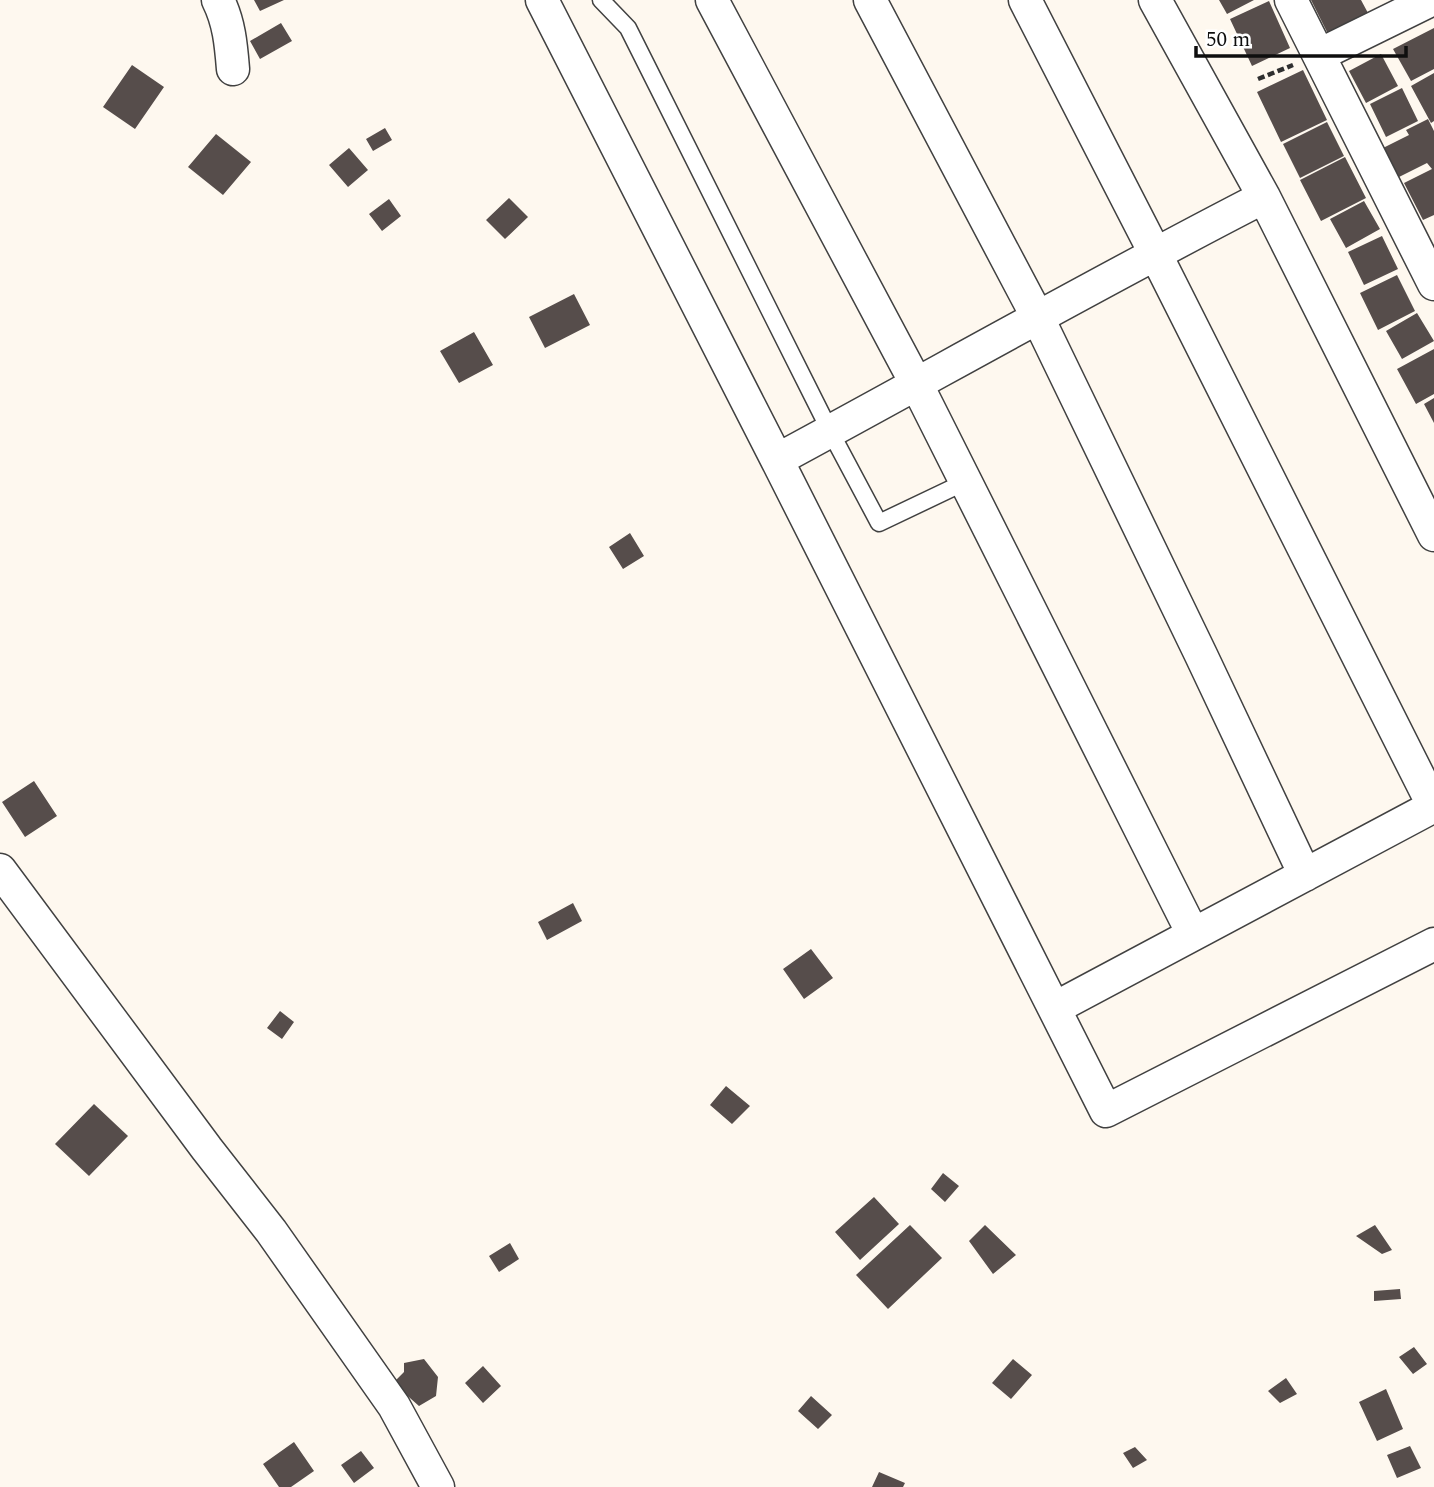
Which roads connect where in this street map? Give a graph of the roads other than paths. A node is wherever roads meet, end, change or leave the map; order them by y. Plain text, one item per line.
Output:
1 (218, 0) edge
2 (542, 0) edge
3 (601, 0) edge
4 (712, 0) edge
5 (870, 0) edge
6 (1025, 0) edge
7 (1155, 0) edge
8 (1292, 0) edge
9 (1431, 0) edge
10 (1319, 55) junction
11 (233, 69) dead end
12 (1265, 197) junction
13 (1155, 253) junction
14 (1434, 284) edge
15 (1038, 318) junction
16 (917, 385) junction
17 (830, 431) junction
18 (777, 460) junction
19 (965, 482) junction
20 (1434, 535) edge
21 (1434, 806) edge
22 (0, 870) edge
23 (1305, 875) junction
24 (1193, 934) junction
25 (1434, 944) edge
26 (1055, 1008) junction
27 (438, 1487) edge

1 - 11 street
2 - 18 street
3 - 17 lane
4 - 16 street
5 - 15 street
6 - 13 street
7 - 12 street
8 - 10 street
9 - 10 street
10 - 14 street
12 - 13 street
12 - 20 street
13 - 15 street
13 - 21 street
15 - 16 street
15 - 23 street
16 - 17 street
16 - 19 street
17 - 18 street
17 - 19 lane
18 - 26 street
19 - 24 street
21 - 23 street
22 - 27 street
23 - 24 street
24 - 26 street
25 - 26 street

